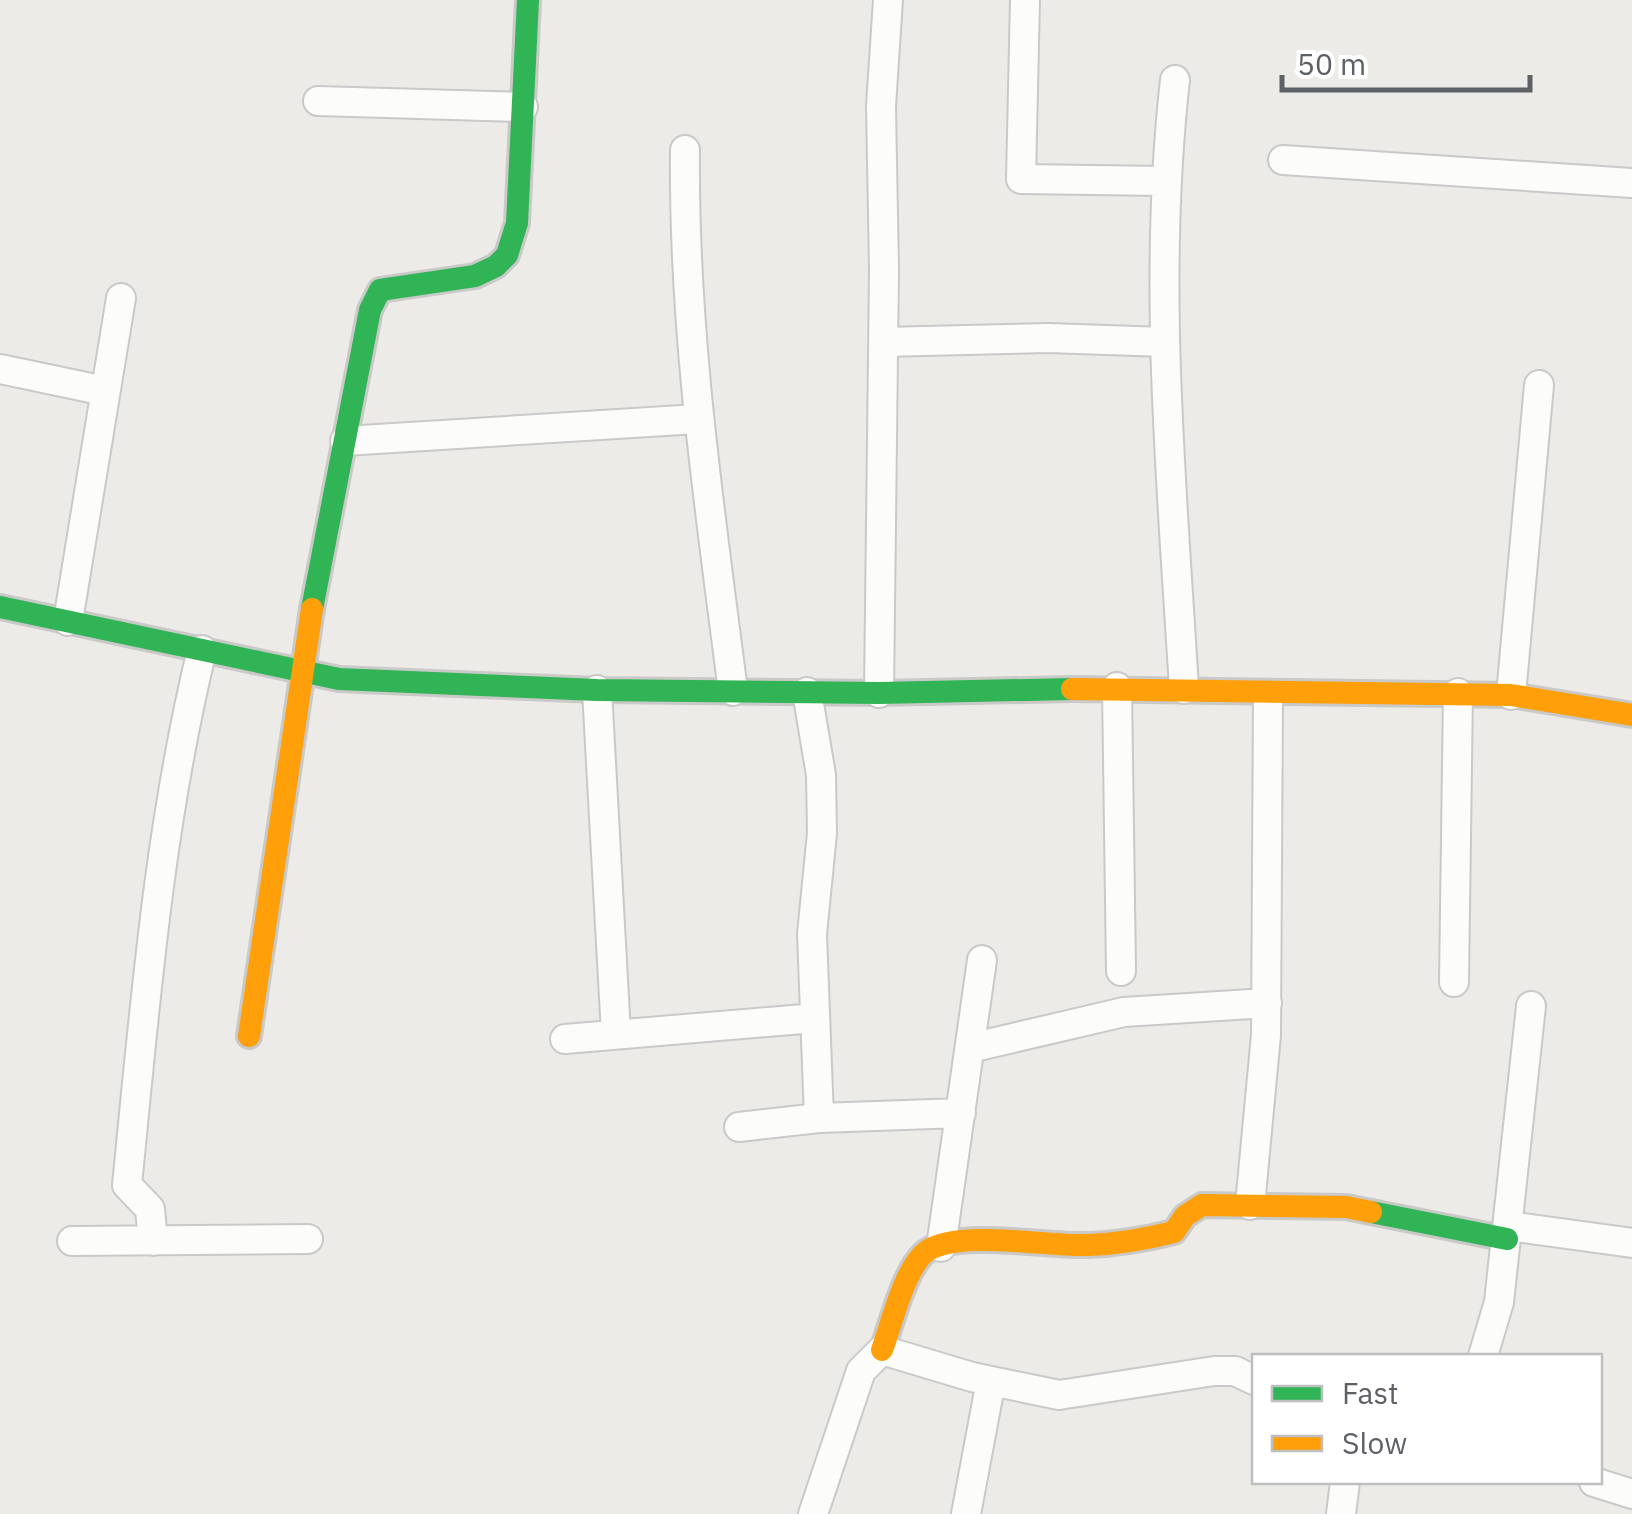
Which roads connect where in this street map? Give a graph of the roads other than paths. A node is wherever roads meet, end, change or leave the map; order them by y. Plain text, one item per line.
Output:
1 (528, 0) edge
2 (888, 0) edge
3 (1025, 0) edge
4 (1175, 80) dead end
5 (318, 101) dead end
6 (523, 107) junction
7 (685, 150) dead end
8 (1283, 160) dead end
9 (1164, 180) junction
10 (1632, 183) edge
11 (121, 298) dead end
12 (883, 342) junction
13 (1165, 342) junction
14 (0, 369) edge
15 (1539, 384) dead end
16 (105, 391) junction
17 (698, 419) junction
18 (345, 441) junction
19 (0, 607) edge
20 (68, 621) junction
21 (202, 650) junction
22 (300, 671) junction
23 (1117, 688) junction
24 (597, 690) junction
25 (1184, 690) junction
26 (733, 692) junction
27 (808, 692) junction
28 (1458, 693) junction
29 (880, 694) junction
30 (1510, 694) junction
31 (1268, 695) junction
32 (1632, 715) edge
33 (982, 960) dead end
34 (1121, 971) dead end
35 (1454, 982) dead end
36 (1267, 1003) junction
37 (1531, 1006) dead end
38 (815, 1018) junction
39 (616, 1034) junction
40 (249, 1036) dead end
41 (565, 1039) dead end
42 (970, 1048) junction
43 (960, 1114) junction
44 (819, 1118) junction
45 (740, 1127) dead end
46 (1250, 1205) junction
47 (1508, 1232) junction
48 (153, 1240) junction
49 (308, 1240) dead end
50 (72, 1241) dead end
51 (1632, 1243) edge
52 (941, 1247) junction
53 (882, 1350) junction
54 (1484, 1354) edge
55 (1252, 1379) edge
56 (991, 1381) junction
57 (1345, 1484) edge
58 (1600, 1484) edge
59 (1632, 1494) edge
60 (813, 1514) edge
61 (966, 1514) edge
62 (1341, 1514) edge

1 - 6 street
2 - 12 street
3 - 9 street
4 - 9 street
5 - 6 street
6 - 18 street
7 - 17 street
8 - 10 street
9 - 13 street
11 - 16 street
12 - 13 street
12 - 29 street
13 - 25 street
14 - 16 street
15 - 30 street
16 - 20 street
17 - 18 street
17 - 26 street
18 - 22 street
19 - 20 street
20 - 21 street
21 - 22 street
21 - 48 street
22 - 24 street
22 - 40 street
23 - 25 street
23 - 29 street
23 - 34 street
24 - 26 street
24 - 39 street
25 - 31 street
26 - 27 street
27 - 29 street
27 - 38 street
28 - 30 street
28 - 31 street
28 - 35 street
30 - 32 street
31 - 36 street
33 - 42 street
36 - 42 street
36 - 46 street
37 - 47 street
38 - 39 street
38 - 44 street
39 - 41 street
42 - 43 street
43 - 44 street
43 - 52 street
44 - 45 street
46 - 47 street
46 - 52 street
47 - 51 street
47 - 54 street
48 - 49 street
48 - 50 street
52 - 53 street
53 - 56 street
53 - 60 street
55 - 56 street
56 - 61 street
57 - 62 street
58 - 59 street

